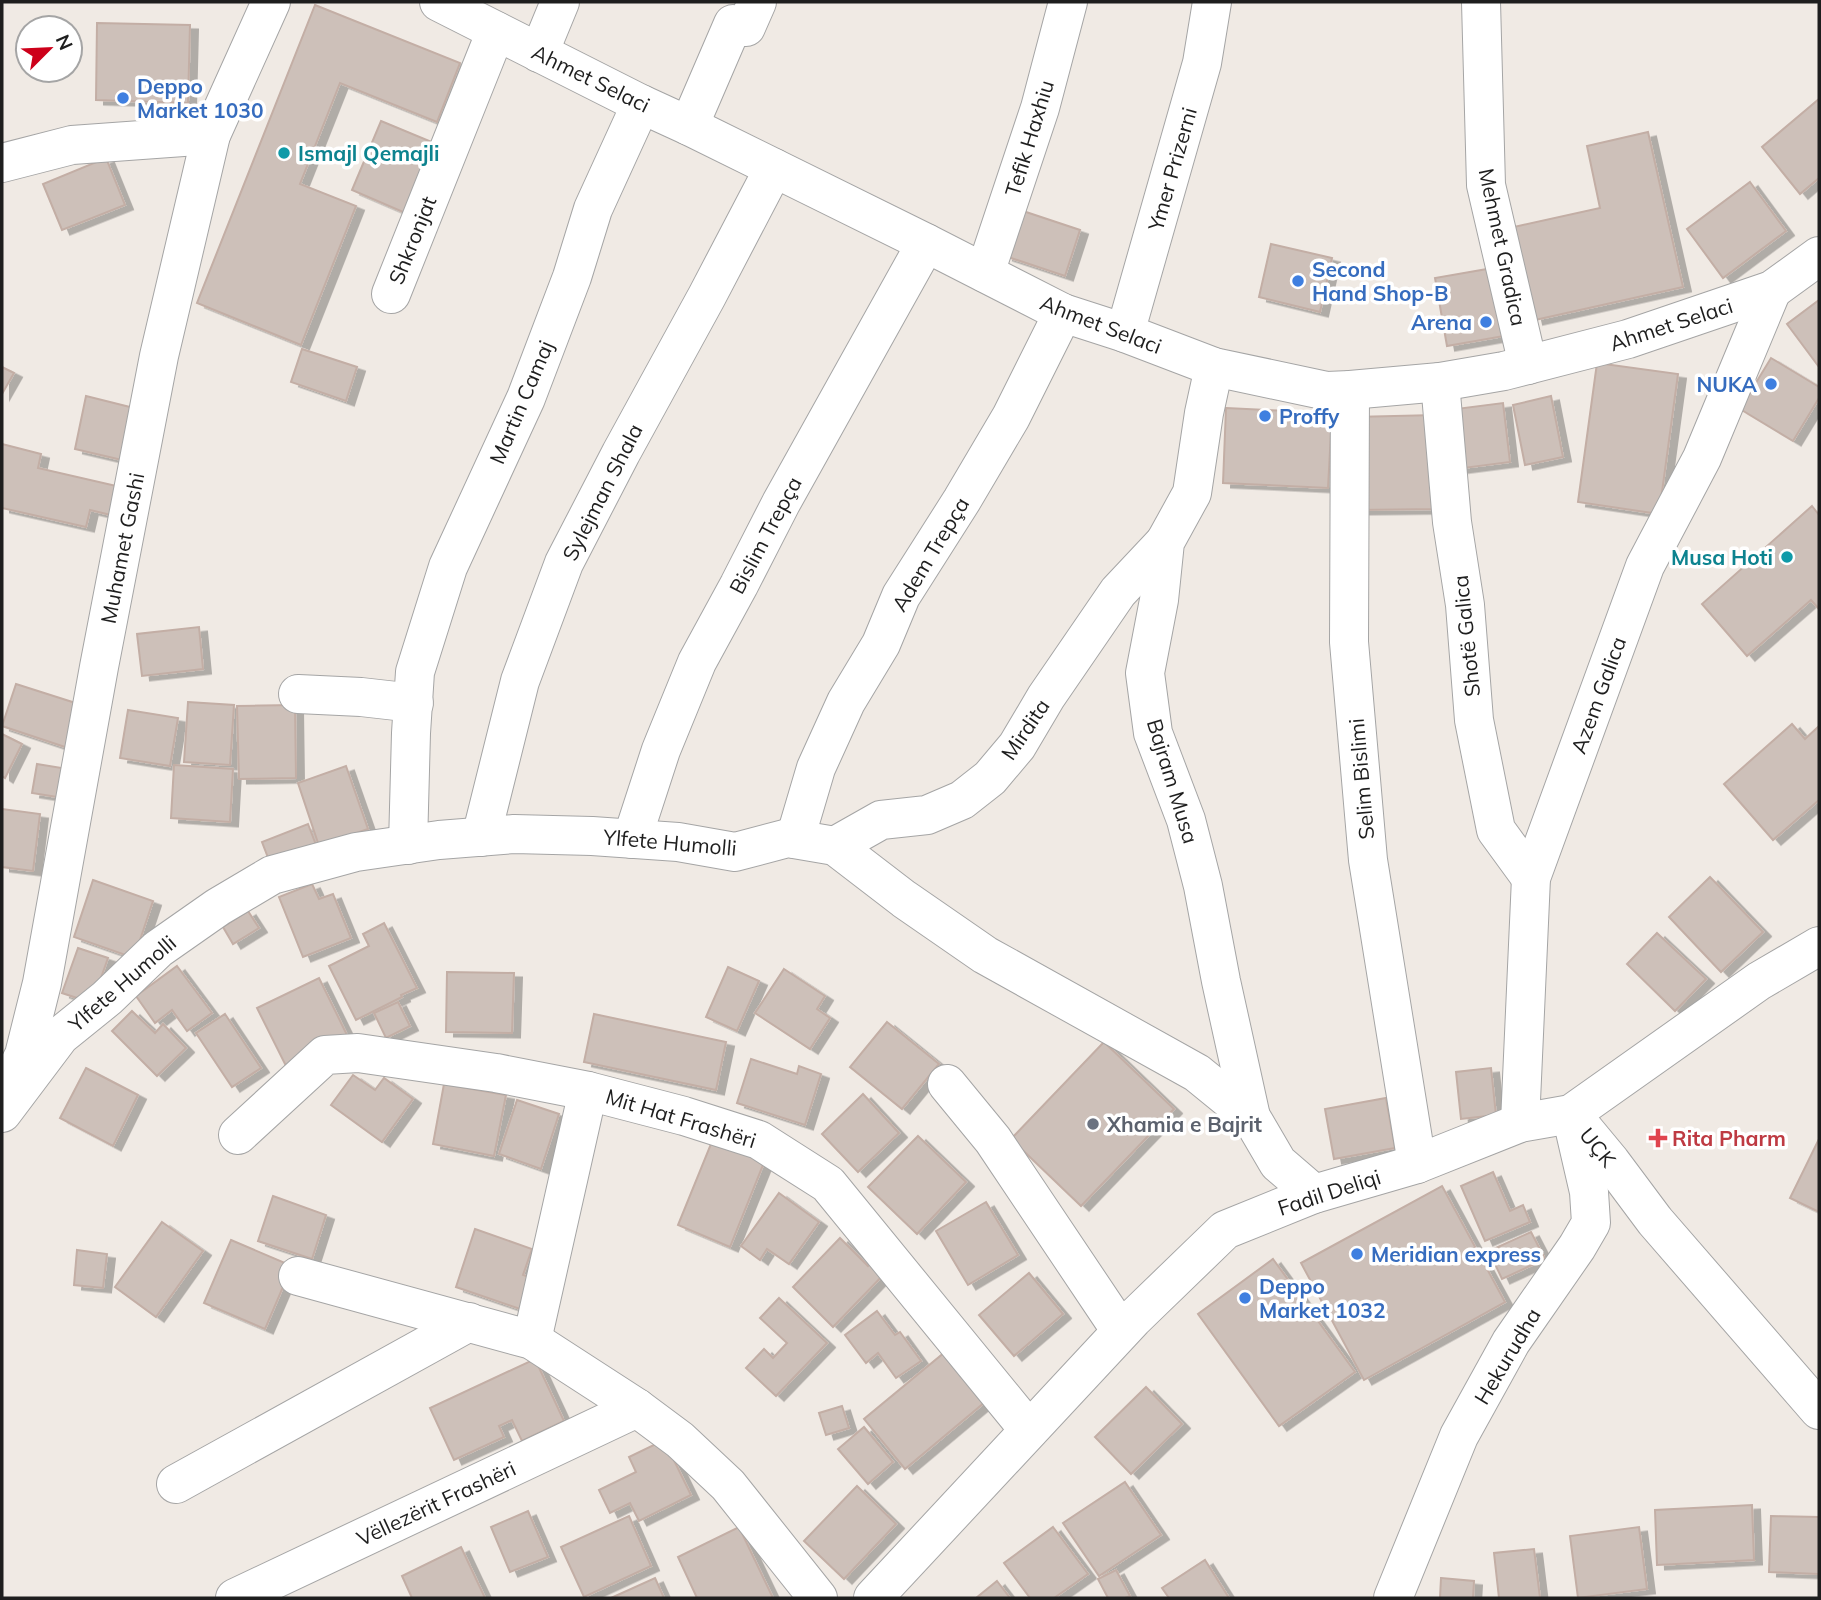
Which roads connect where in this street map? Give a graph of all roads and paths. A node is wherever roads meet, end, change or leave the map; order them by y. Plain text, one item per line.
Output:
1 (271, 2) edge
2 (439, 2) edge
3 (559, 2) edge
4 (757, 2) edge
5 (1068, 2) edge
6 (1212, 2) edge
7 (1481, 2) edge
8 (496, 31) junction
9 (539, 53) junction
10 (642, 104) junction
11 (689, 126) junction
12 (211, 135) junction
13 (2, 163) edge
14 (774, 168) junction
15 (926, 243) junction
16 (1819, 257) edge
17 (985, 273) junction
18 (1772, 290) junction
19 (391, 293) dead end
20 (1063, 313) junction
21 (1125, 334) junction
22 (1528, 365) junction
23 (1214, 367) junction
24 (1440, 382) junction
25 (1350, 390) junction
26 (1165, 542) junction
27 (298, 694) dead end
28 (414, 703) junction
29 (481, 837) junction
30 (632, 839) junction
31 (795, 839) junction
32 (408, 845) junction
33 (835, 846) junction
34 (1531, 877) junction
35 (1819, 946) edge
36 (947, 1084) dead end
37 (588, 1091) junction
38 (2, 1102) edge
39 (2, 1113) edge
40 (1571, 1114) junction
41 (1251, 1117) junction
42 (1520, 1123) junction
43 (239, 1135) dead end
44 (1417, 1164) junction
45 (1314, 1194) junction
46 (298, 1276) dead end
47 (469, 1322) junction
48 (1121, 1331) junction
49 (532, 1340) junction
50 (637, 1408) junction
51 (1819, 1410) edge
52 (1029, 1430) junction
53 (176, 1484) dead end
54 (234, 1598) edge
55 (818, 1598) edge
56 (873, 1598) edge
57 (1393, 1598) edge

1 - 12 street, Muhamet Gashi
2 - 8 street, Ahmet Selaci
3 - 9 street
4 - 11 street
5 - 17 street, Tefik Haxhiu
6 - 21 street, Ymer Prizerni
7 - 22 street, Mehmet Gradica
8 - 9 street, Ahmet Selaci
8 - 19 street, Shkronjat
9 - 10 street, Ahmet Selaci
10 - 11 street, Ahmet Selaci
10 - 28 street, Martin Camaj
11 - 14 street, Ahmet Selaci
12 - 13 street
12 - 38 street, Muhamet Gashi
14 - 15 street, Ahmet Selaci
14 - 29 street, Sylejman Shala
15 - 17 street, Ahmet Selaci
15 - 30 street, Bislim Trepça
16 - 18 street, Ahmet Selaci
17 - 20 street, Ahmet Selaci
18 - 22 street, Ahmet Selaci
18 - 34 street, Azem Galica
20 - 21 street, Ahmet Selaci
20 - 31 street, Adem Trepça
21 - 23 street, Ahmet Selaci
22 - 24 street, Ahmet Selaci
23 - 25 street, Ahmet Selaci
23 - 26 street, Bajram Musa
24 - 25 street, Ahmet Selaci
24 - 34 street, Shotë Galica
25 - 44 street, Selim Bislimi
26 - 33 street, Mirdita
26 - 41 street, Bajram Musa
27 - 28 street
28 - 32 street, Martin Camaj
29 - 30 street, Ylfete Humolli
29 - 32 street, Ylfete Humolli
30 - 31 street, Ylfete Humolli
31 - 33 street, Ylfete Humolli
32 - 39 street, Ylfete Humolli
33 - 41 street, Ylfete Humolli
34 - 42 street, Azem Galica
35 - 40 street, UÇK
36 - 48 street
37 - 43 street, Mit Hat Frashëri
37 - 49 street
37 - 52 street, Mit Hat Frashëri
40 - 42 street, Fadil Deliqi
40 - 51 street, UÇK
40 - 57 street, Hekurudha
41 - 45 street, Ylfete Humolli
42 - 44 street, Fadil Deliqi
44 - 45 street, Fadil Deliqi
45 - 48 street, Fadil Deliqi
46 - 47 street
47 - 49 street
47 - 53 street
48 - 52 street, Fadil Deliqi
49 - 50 street
50 - 54 street, Vëllezërit Frashëri
50 - 55 street
52 - 56 street, Fadil Deliqi

